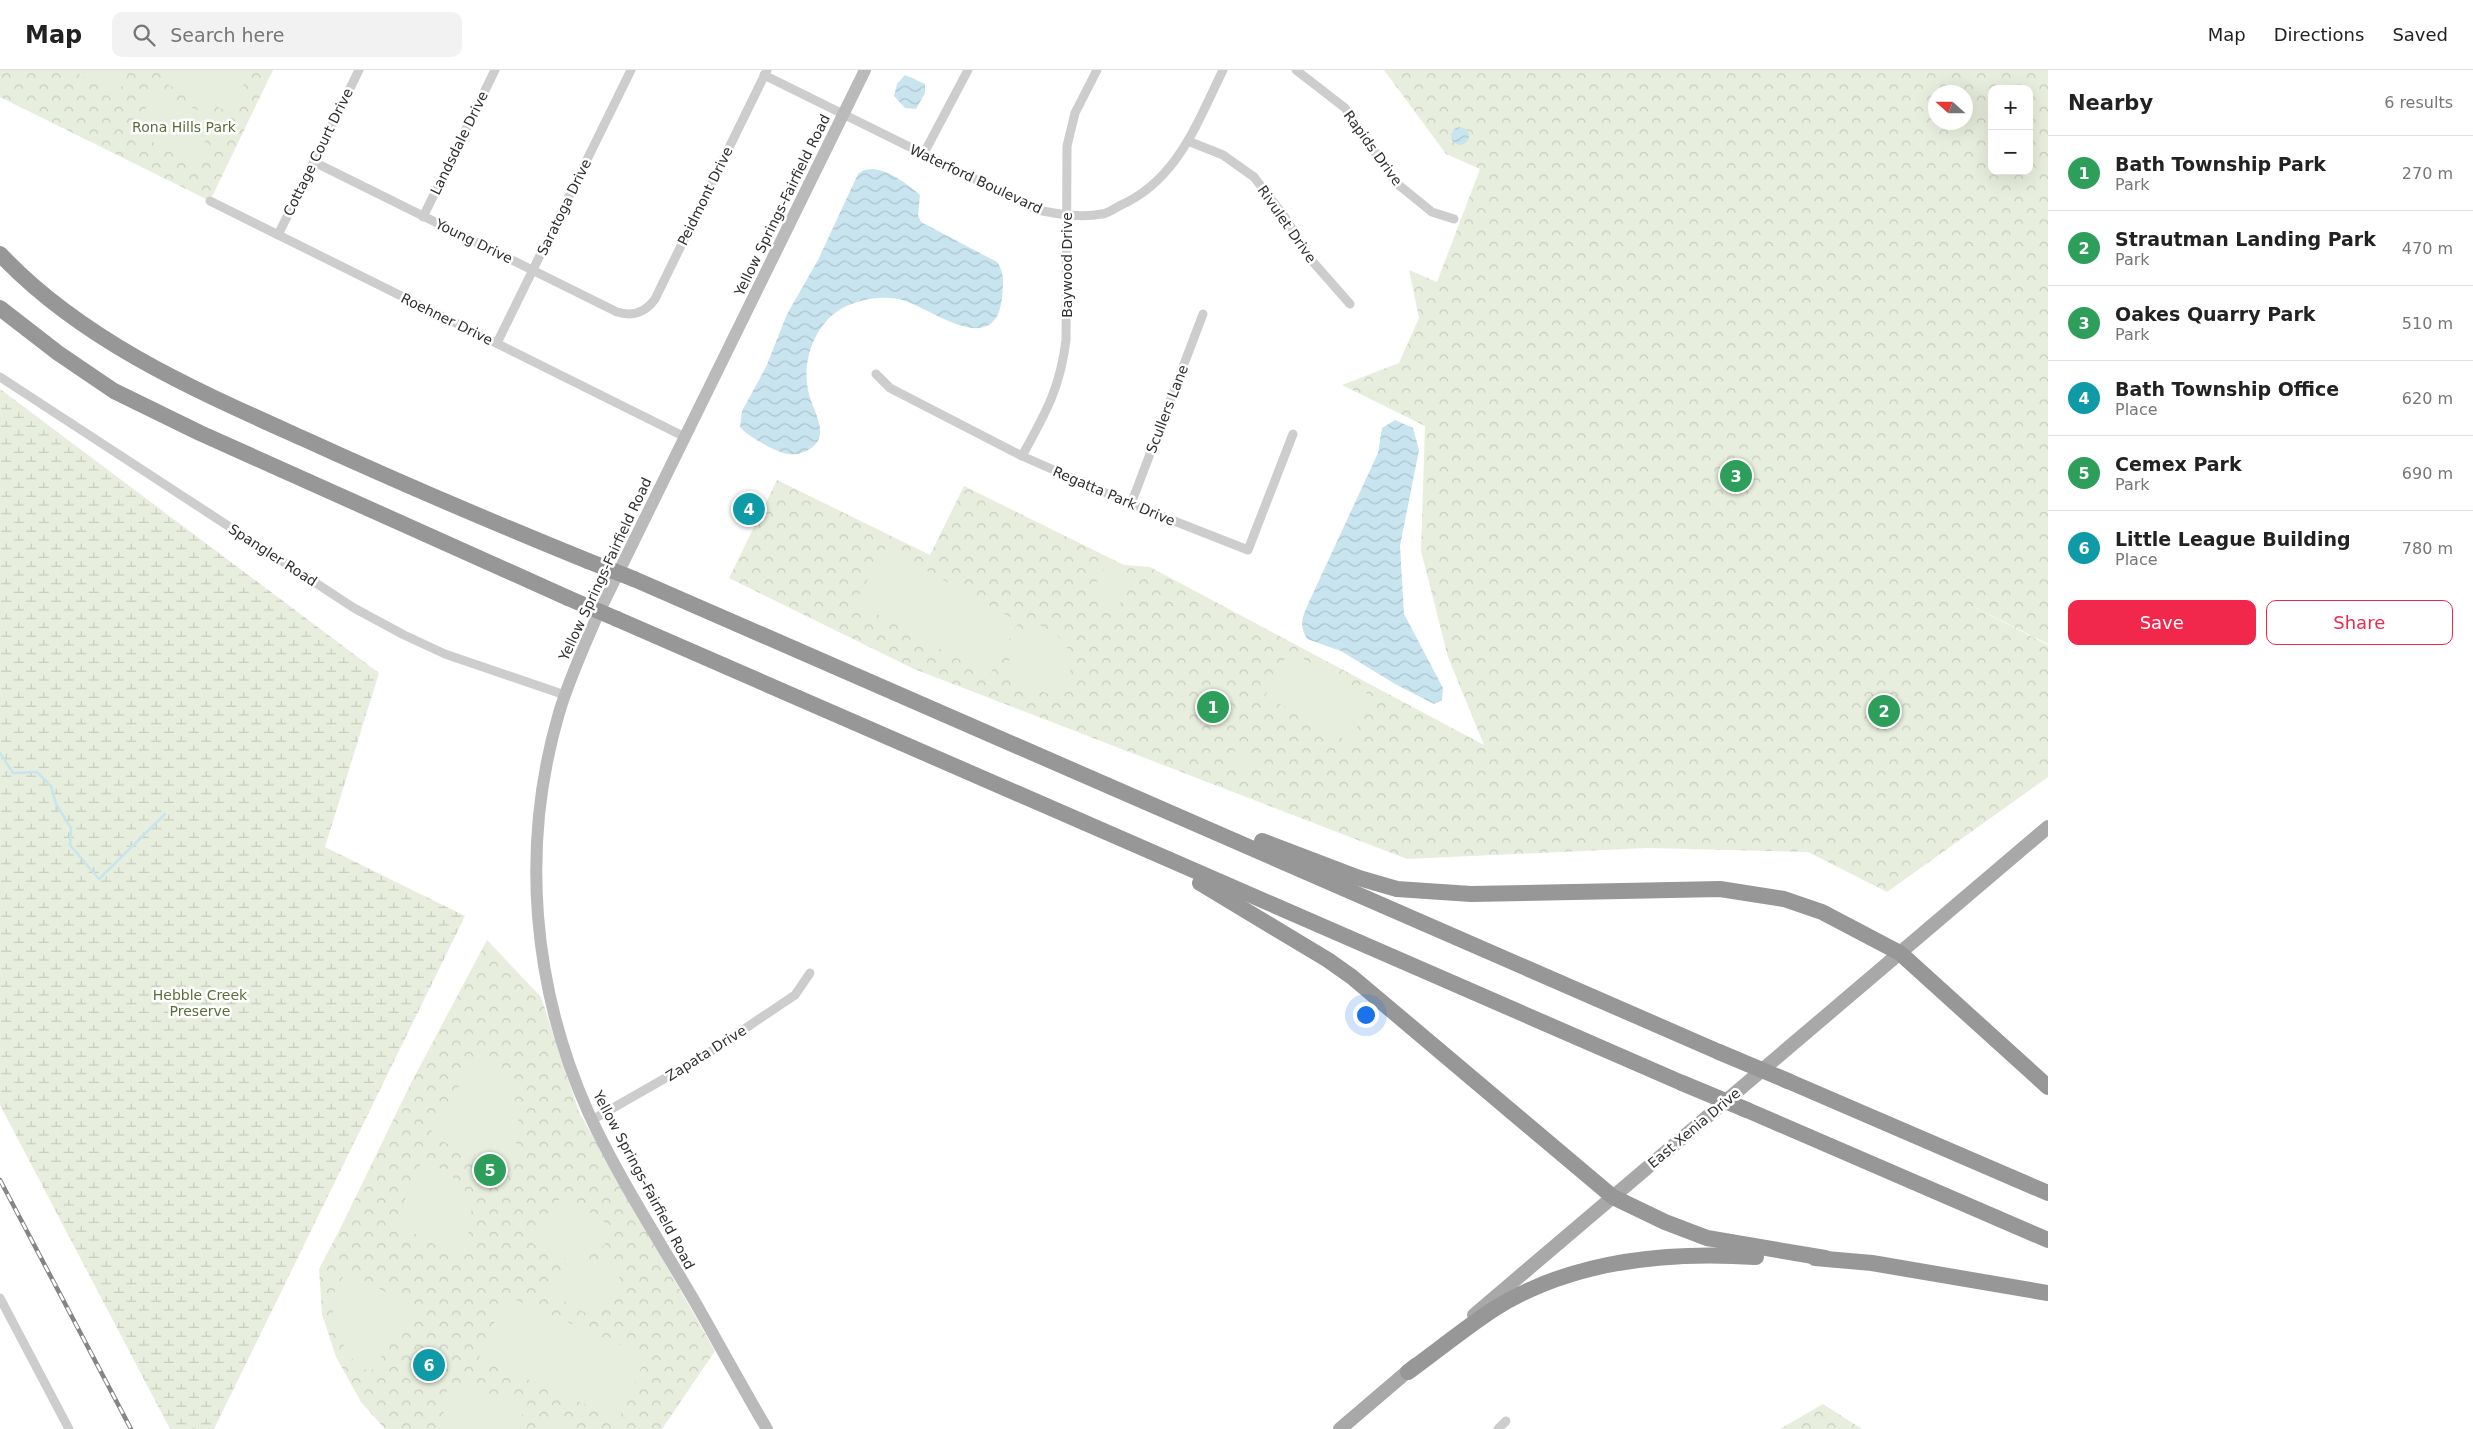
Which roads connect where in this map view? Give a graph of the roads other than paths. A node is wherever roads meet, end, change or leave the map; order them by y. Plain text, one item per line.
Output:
1 (359, 70) edge
2 (495, 70) edge
3 (631, 70) edge
4 (864, 70) edge
5 (968, 70) edge
6 (1097, 70) edge
7 (1223, 70) edge
8 (1296, 70) edge
9 (766, 73) edge
10 (843, 114) junction
11 (1188, 141) junction
12 (924, 155) junction
13 (314, 162) junction
14 (210, 201) dead end
15 (423, 216) junction
16 (1067, 216) junction
17 (1454, 219) dead end
18 (278, 235) junction
19 (0, 254) edge
20 (533, 270) junction
21 (1350, 304) dead end
22 (0, 308) edge
23 (635, 314) joint
24 (1203, 314) dead end
25 (497, 343) junction
26 (876, 374) dead end
27 (0, 377) edge
28 (1293, 434) dead end
29 (685, 437) junction
30 (1022, 456) junction
31 (1131, 504) junction
32 (565, 695) junction
33 (1003, 742) junction
34 (2048, 827) edge
35 (1100, 831) junction
36 (1900, 954) junction
37 (810, 973) dead end
38 (2048, 1088) edge
39 (592, 1120) junction
40 (2048, 1193) edge
41 (1613, 1196) junction
42 (2048, 1240) edge
43 (1824, 1258) junction
44 (2041, 1292) edge
45 (0, 1298) edge
46 (1408, 1372) junction
47 (1506, 1422) dead end
48 (69, 1429) edge
49 (767, 1429) edge
50 (1340, 1429) edge
51 (1498, 1429) edge

1 - 13 street, Cottage Court Drive
2 - 15 street, Landsdale Drive
3 - 20 street, Saratoga Drive
4 - 10 main road, Yellow Springs-Fairfield Road
5 - 12 street
6 - 16 street, Baywood Drive
7 - 11 street, Waterford Boulevard
8 - 17 street, Rapids Drive
9 - 10 street, Waterford Boulevard
9 - 23 street, Peidmont Drive
10 - 12 street, Waterford Boulevard
10 - 29 main road, Yellow Springs-Fairfield Road
11 - 16 street, Waterford Boulevard
11 - 21 street, Rivulet Drive
12 - 16 street, Waterford Boulevard
13 - 15 street, Young Drive
13 - 18 street, Cottage Court Drive
14 - 18 street, Roehner Drive
15 - 20 street, Young Drive
16 - 30 street, Baywood Drive
18 - 25 street, Roehner Drive
19 - 33 highway, bridge
20 - 23 street, Young Drive
20 - 25 street, Saratoga Drive
22 - 35 highway, bridge
24 - 31 street, Scullers Lane
25 - 29 street, Roehner Drive
26 - 30 street, Regatta Park Drive
27 - 32 street, Spangler Road
28 - 31 street, Regatta Park Drive
29 - 32 main road, Yellow Springs-Fairfield Road
30 - 31 street, Regatta Park Drive
32 - 39 main road, Yellow Springs-Fairfield Road
33 - 36 highway
33 - 40 highway, bridge
34 - 36 main road, East Xenia Drive
35 - 41 highway
35 - 42 highway, bridge
36 - 38 highway
36 - 41 main road, East Xenia Drive
37 - 39 street, Zapata Drive
39 - 49 main road, Yellow Springs-Fairfield Road
41 - 43 highway
41 - 46 main road, East Xenia Drive
43 - 44 highway
43 - 46 highway
45 - 48 street
46 - 50 main road, East Xenia Drive
47 - 51 street

